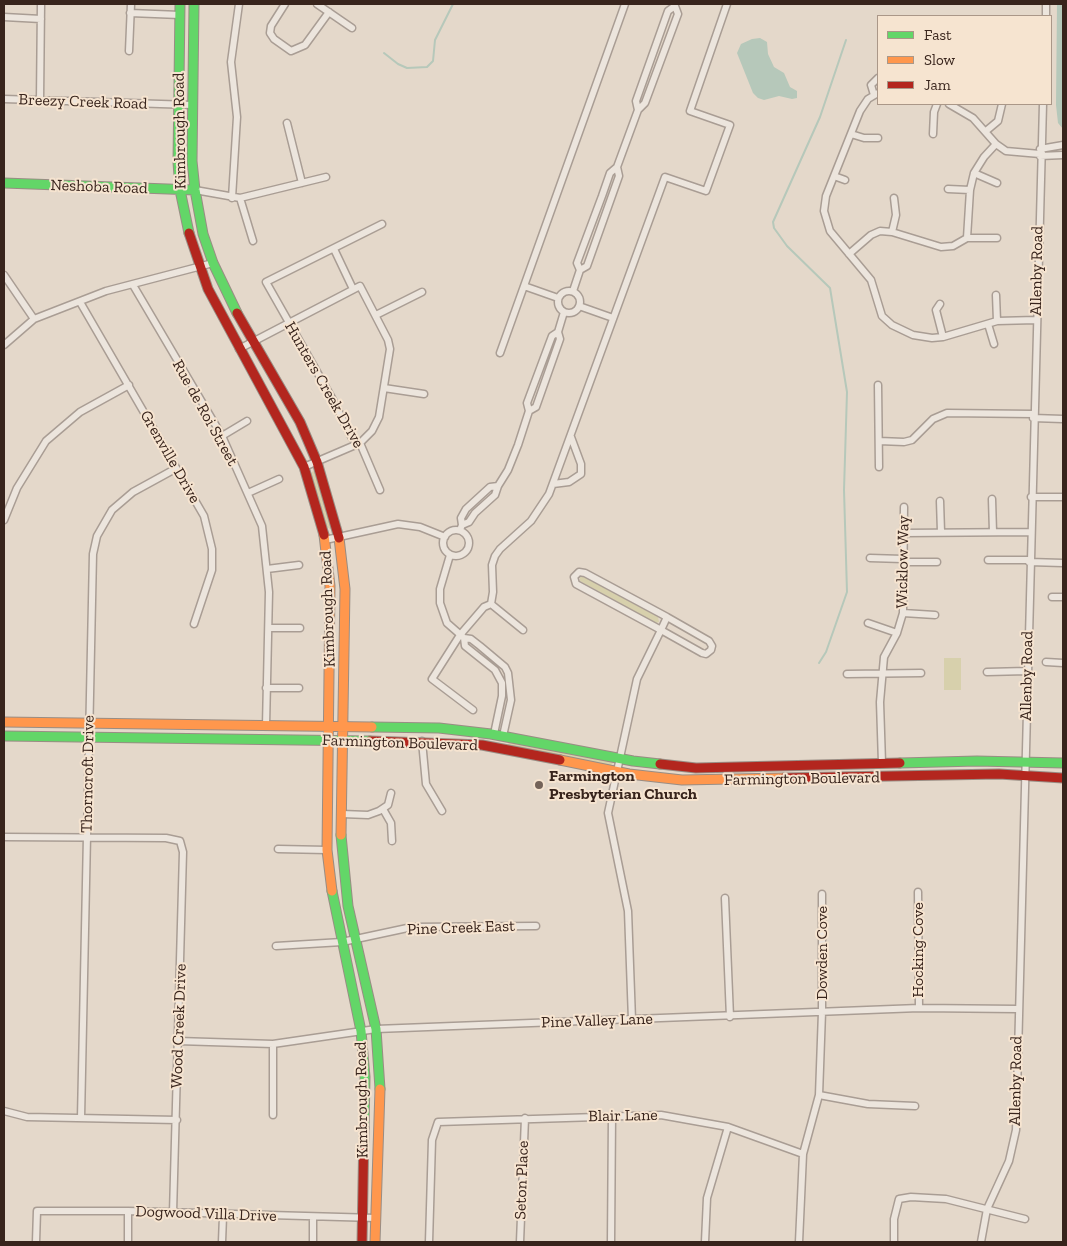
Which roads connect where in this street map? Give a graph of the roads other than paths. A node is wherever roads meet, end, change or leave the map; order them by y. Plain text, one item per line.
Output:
1 (41, 4) edge
2 (131, 4) edge
3 (180, 4) edge
4 (194, 4) edge
5 (239, 4) edge
6 (285, 4) edge
7 (317, 4) edge
8 (625, 4) edge
9 (727, 4) edge
10 (676, 5) edge
11 (329, 12) junction
12 (130, 13) junction
13 (180, 15) junction
14 (4, 17) edge
15 (41, 19) junction
16 (352, 28) dead end
17 (129, 51) dead end
18 (877, 79) edge
19 (876, 94) edge
20 (4, 99) edge
21 (40, 100) junction
22 (177, 105) junction
23 (192, 105) junction
24 (937, 105) edge
25 (950, 105) edge
26 (1002, 105) edge
27 (1042, 105) edge
28 (638, 110) junction
29 (287, 123) dead end
30 (986, 131) junction
31 (851, 134) junction
32 (933, 134) dead end
33 (878, 138) dead end
34 (996, 144) junction
35 (1063, 146) edge
36 (1040, 153) junction
37 (1063, 154) edge
38 (974, 173) junction
39 (834, 176) junction
40 (326, 177) dead end
41 (845, 180) dead end
42 (4, 183) edge
43 (302, 183) junction
44 (997, 183) dead end
45 (948, 189) dead end
46 (180, 190) junction
47 (195, 190) junction
48 (970, 190) junction
49 (232, 198) junction
50 (240, 198) junction
51 (894, 198) dead end
52 (382, 224) dead end
53 (892, 232) junction
54 (968, 238) junction
55 (997, 238) dead end
56 (253, 241) dead end
57 (334, 249) junction
58 (849, 254) junction
59 (213, 263) junction
60 (199, 267) junction
61 (4, 275) edge
62 (133, 285) junction
63 (524, 286) junction
64 (353, 289) junction
65 (573, 291) junction
66 (422, 292) dead end
67 (996, 295) dead end
68 (558, 298) junction
69 (80, 302) junction
70 (940, 304) dead end
71 (579, 306) junction
72 (564, 312) junction
73 (376, 315) junction
74 (613, 318) junction
75 (34, 319) junction
76 (1036, 320) junction
77 (997, 321) junction
78 (287, 322) junction
79 (988, 324) junction
80 (943, 337) junction
81 (252, 340) junction
82 (994, 344) dead end
83 (4, 345) edge
84 (239, 349) junction
85 (500, 353) dead end
86 (129, 385) junction
87 (878, 386) dead end
88 (384, 388) junction
89 (424, 394) dead end
90 (1033, 416) junction
91 (1063, 419) edge
92 (247, 421) dead end
93 (222, 436) junction
94 (571, 437) junction
95 (879, 441) junction
96 (360, 444) junction
97 (317, 462) junction
98 (304, 467) junction
99 (879, 467) dead end
100 (175, 469) junction
101 (279, 480) dead end
102 (553, 484) junction
103 (498, 486) junction
104 (380, 490) dead end
105 (248, 493) junction
106 (1031, 497) junction
107 (1063, 498) edge
108 (992, 499) dead end
109 (940, 501) dead end
110 (469, 506) junction
111 (904, 507) dead end
112 (476, 513) junction
113 (4, 520) edge
114 (461, 527) junction
115 (941, 532) junction
116 (993, 532) junction
117 (1030, 532) junction
118 (904, 533) junction
119 (339, 537) junction
120 (445, 537) junction
121 (325, 540) junction
122 (450, 554) junction
123 (870, 558) dead end
124 (903, 560) junction
125 (988, 560) dead end
126 (1029, 561) junction
127 (937, 562) dead end
128 (1063, 562) edge
129 (299, 565) dead end
130 (267, 569) junction
131 (1052, 597) dead end
132 (1063, 597) edge
133 (490, 604) junction
134 (903, 613) junction
135 (935, 615) dead end
136 (668, 617) junction
137 (868, 623) dead end
138 (194, 624) dead end
139 (268, 628) junction
140 (300, 628) dead end
141 (523, 630) dead end
142 (660, 630) junction
143 (897, 633) junction
144 (462, 637) junction
145 (1046, 662) dead end
146 (1063, 663) edge
147 (987, 672) dead end
148 (1026, 672) junction
149 (882, 673) junction
150 (921, 673) dead end
151 (847, 674) dead end
152 (266, 688) junction
153 (299, 688) dead end
154 (473, 710) dead end
155 (4, 722) edge
156 (90, 724) junction
157 (266, 726) junction
158 (329, 727) junction
159 (343, 727) junction
160 (4, 736) edge
161 (89, 737) junction
162 (343, 740) junction
163 (329, 741) junction
164 (422, 741) junction
165 (500, 741) junction
166 (619, 758) junction
167 (1063, 763) edge
168 (1063, 768) edge
169 (1025, 769) junction
170 (882, 770) junction
171 (616, 772) junction
172 (1063, 778) edge
173 (391, 793) dead end
174 (383, 809) junction
175 (442, 811) dead end
176 (342, 814) junction
177 (4, 837) edge
178 (87, 837) junction
179 (392, 841) dead end
180 (278, 849) dead end
181 (327, 850) junction
182 (918, 892) dead end
183 (822, 894) dead end
184 (725, 898) dead end
185 (536, 926) dead end
186 (356, 940) junction
187 (342, 942) junction
188 (276, 946) dead end
189 (919, 1008) junction
190 (1017, 1009) junction
191 (822, 1012) junction
192 (730, 1017) junction
193 (632, 1020) junction
194 (376, 1029) junction
195 (361, 1030) junction
196 (178, 1041) junction
197 (273, 1044) junction
198 (819, 1095) junction
199 (915, 1106) dead end
200 (4, 1111) edge
201 (273, 1115) dead end
202 (612, 1116) junction
203 (81, 1118) junction
204 (525, 1118) junction
205 (177, 1120) junction
206 (728, 1127) junction
207 (803, 1154) junction
208 (987, 1209) junction
209 (128, 1211) junction
210 (173, 1212) junction
211 (223, 1216) junction
212 (313, 1218) junction
213 (362, 1218) junction
214 (376, 1218) junction
215 (1024, 1219) dead end
216 (36, 1242) edge
217 (128, 1242) edge
218 (222, 1242) edge
219 (313, 1242) edge
220 (362, 1242) edge
221 (375, 1242) edge
222 (429, 1242) edge
223 (520, 1242) edge
224 (611, 1242) edge
225 (706, 1242) edge
226 (799, 1242) edge
227 (894, 1242) edge
228 (980, 1242) edge

1 - 15 street
2 - 12 street
3 - 13 street, Kimbrough Road
4 - 23 street, Kimbrough Road
5 - 49 street
6 - 11 street
7 - 11 street
8 - 63 street
9 - 74 street
10 - 28 street
10 - 28 street
11 - 16 street
12 - 13 street
12 - 17 street
13 - 22 street, Kimbrough Road
14 - 15 street
15 - 21 street
18 - 19 street
19 - 31 street
20 - 21 street, Breezy Creek Road
21 - 22 street, Breezy Creek Road
22 - 23 street, Breezy Creek Road
22 - 46 street, Kimbrough Road
23 - 47 street, Kimbrough Road
24 - 32 street
25 - 30 street
26 - 30 street
27 - 36 street, Allenby Road
28 - 65 street
29 - 43 street
30 - 34 street
31 - 33 street
31 - 39 street
34 - 36 street
34 - 38 street
35 - 36 street
36 - 37 street
36 - 76 street, Allenby Road
38 - 44 street
38 - 48 street
39 - 41 street
39 - 58 street
40 - 43 street
42 - 46 street, Neshoba Road
43 - 50 street
45 - 48 street
46 - 47 street, Neshoba Road
46 - 60 street, Kimbrough Road
47 - 49 street
47 - 59 street, Kimbrough Road
48 - 54 street
49 - 50 street
50 - 56 street
51 - 53 street
52 - 57 street
53 - 54 street
53 - 58 street
54 - 55 street
57 - 64 street
57 - 78 street, Hunters Creek Drive
58 - 80 street
59 - 60 street
59 - 81 street, Kimbrough Road
60 - 62 street
60 - 84 street, Kimbrough Road
61 - 75 street
62 - 69 street
62 - 93 street, Rue de Roi Street
63 - 68 street
63 - 85 street
64 - 73 street
64 - 78 street
65 - 68 street
65 - 71 street
66 - 73 street
67 - 77 street
68 - 72 street
69 - 75 street
69 - 86 street, Grenville Drive
70 - 80 street
71 - 72 street
71 - 74 street
72 - 103 street
73 - 88 street
74 - 94 street
75 - 83 street
76 - 77 street
76 - 90 street, Allenby Road
77 - 79 street
78 - 81 street
78 - 96 street, Hunters Creek Drive
79 - 80 street
79 - 82 street
81 - 84 street
81 - 97 street, Kimbrough Road
84 - 98 street, Kimbrough Road
86 - 100 street, Grenville Drive
86 - 113 street
87 - 95 street
88 - 89 street
88 - 96 street
90 - 91 street
90 - 95 street
90 - 106 street, Allenby Road
92 - 93 street
93 - 105 street, Rue de Roi Street
94 - 102 street
94 - 102 street
95 - 99 street
96 - 97 street
96 - 104 street, Hunters Creek Drive
97 - 98 street
97 - 119 street, Kimbrough Road
98 - 121 street, Kimbrough Road
100 - 138 street, Grenville Drive
100 - 156 street, Thorncroft Drive
101 - 105 street
102 - 133 street
103 - 110 street
103 - 112 street
105 - 130 street, Rue de Roi Street
106 - 107 street
106 - 117 street, Allenby Road
108 - 116 street
109 - 115 street
110 - 112 street
110 - 114 street
111 - 118 street, Wicklow Way
112 - 114 street
114 - 120 street
114 - 122 street
115 - 116 street
115 - 118 street
116 - 117 street
117 - 126 street, Allenby Road
118 - 124 street, Wicklow Way
119 - 120 street
119 - 121 street
119 - 159 street, Kimbrough Road
120 - 122 street
121 - 158 street, Kimbrough Road
122 - 144 street
123 - 124 street
124 - 127 street
124 - 134 street, Wicklow Way
125 - 126 street
126 - 128 street
126 - 148 street, Allenby Road
129 - 130 street
130 - 139 street, Rue de Roi Street
131 - 132 street
133 - 141 street
133 - 144 street
134 - 135 street
134 - 143 street, Wicklow Way
136 - 142 street
136 - 142 street
136 - 142 street
137 - 143 street
139 - 140 street
139 - 152 street, Rue de Roi Street
142 - 166 street
143 - 149 street, Wicklow Way
144 - 154 street
144 - 165 street
144 - 165 street
145 - 146 street
147 - 148 street
148 - 169 street, Allenby Road
149 - 150 street
149 - 151 street
149 - 170 street, Wicklow Way
152 - 153 street
152 - 157 street, Rue de Roi Street
155 - 156 street, Farmington Boulevard
156 - 157 street, Farmington Boulevard
156 - 161 street, Thorncroft Drive
157 - 158 street, Farmington Boulevard
158 - 159 street, Farmington Boulevard
158 - 163 street, Kimbrough Road
159 - 162 street, Kimbrough Road
159 - 165 street, Farmington Boulevard
160 - 161 street, Farmington Boulevard
161 - 163 street, Farmington Boulevard
161 - 178 street, Thorncroft Drive
162 - 163 street, Farmington Boulevard
162 - 164 street, Farmington Boulevard
162 - 176 street, Kimbrough Road
163 - 181 street, Kimbrough Road
164 - 165 street, Farmington Boulevard
164 - 175 street
165 - 166 street, Farmington Boulevard
165 - 171 street, Farmington Boulevard
166 - 170 street, Farmington Boulevard
166 - 171 street
167 - 169 street, Farmington Boulevard
168 - 169 street
169 - 170 street, Farmington Boulevard
169 - 170 street, Farmington Boulevard
169 - 172 street, Farmington Boulevard
169 - 190 street, Allenby Road
170 - 171 street, Farmington Boulevard
171 - 193 street
173 - 174 street
174 - 176 street
174 - 179 street
176 - 186 street, Kimbrough Road
177 - 178 street
178 - 196 street, Wood Creek Drive
178 - 203 street, Thorncroft Drive
180 - 181 street
181 - 187 street, Kimbrough Road
182 - 189 street, Hocking Cove
183 - 191 street, Dowden Cove
184 - 192 street
185 - 186 street, Pine Creek East
186 - 187 street, Pine Creek East
186 - 194 street, Kimbrough Road
187 - 188 street, Pine Creek East
187 - 195 street, Kimbrough Road
189 - 190 street, Pine Valley Lane
189 - 191 street, Pine Valley Lane
190 - 208 street, Allenby Road
191 - 192 street, Pine Valley Lane
191 - 198 street, Dowden Cove
192 - 193 street, Pine Valley Lane
193 - 194 street, Pine Valley Lane
194 - 195 street, Pine Valley Lane
194 - 214 street, Kimbrough Road
195 - 197 street, Pine Valley Lane
195 - 213 street, Kimbrough Road
196 - 197 street, Pine Valley Lane
196 - 205 street, Wood Creek Drive
197 - 201 street
198 - 199 street
198 - 207 street, Dowden Cove
200 - 203 street
202 - 204 street, Blair Lane
202 - 206 street, Blair Lane
202 - 224 street
203 - 205 street
204 - 222 street, Blair Lane
204 - 223 street, Seton Place
205 - 210 street, Wood Creek Drive
206 - 207 street, Blair Lane
206 - 225 street
207 - 226 street, Dowden Cove
208 - 215 street
208 - 227 street
208 - 228 street, Allenby Road
209 - 210 street, Dogwood Villa Drive
209 - 216 street, Dogwood Villa Drive
209 - 217 street
210 - 211 street, Dogwood Villa Drive
211 - 212 street, Dogwood Villa Drive
211 - 218 street
212 - 213 street, Dogwood Villa Drive
212 - 219 street
213 - 214 street, Dogwood Villa Drive
213 - 220 street, Kimbrough Road
214 - 221 street, Kimbrough Road

